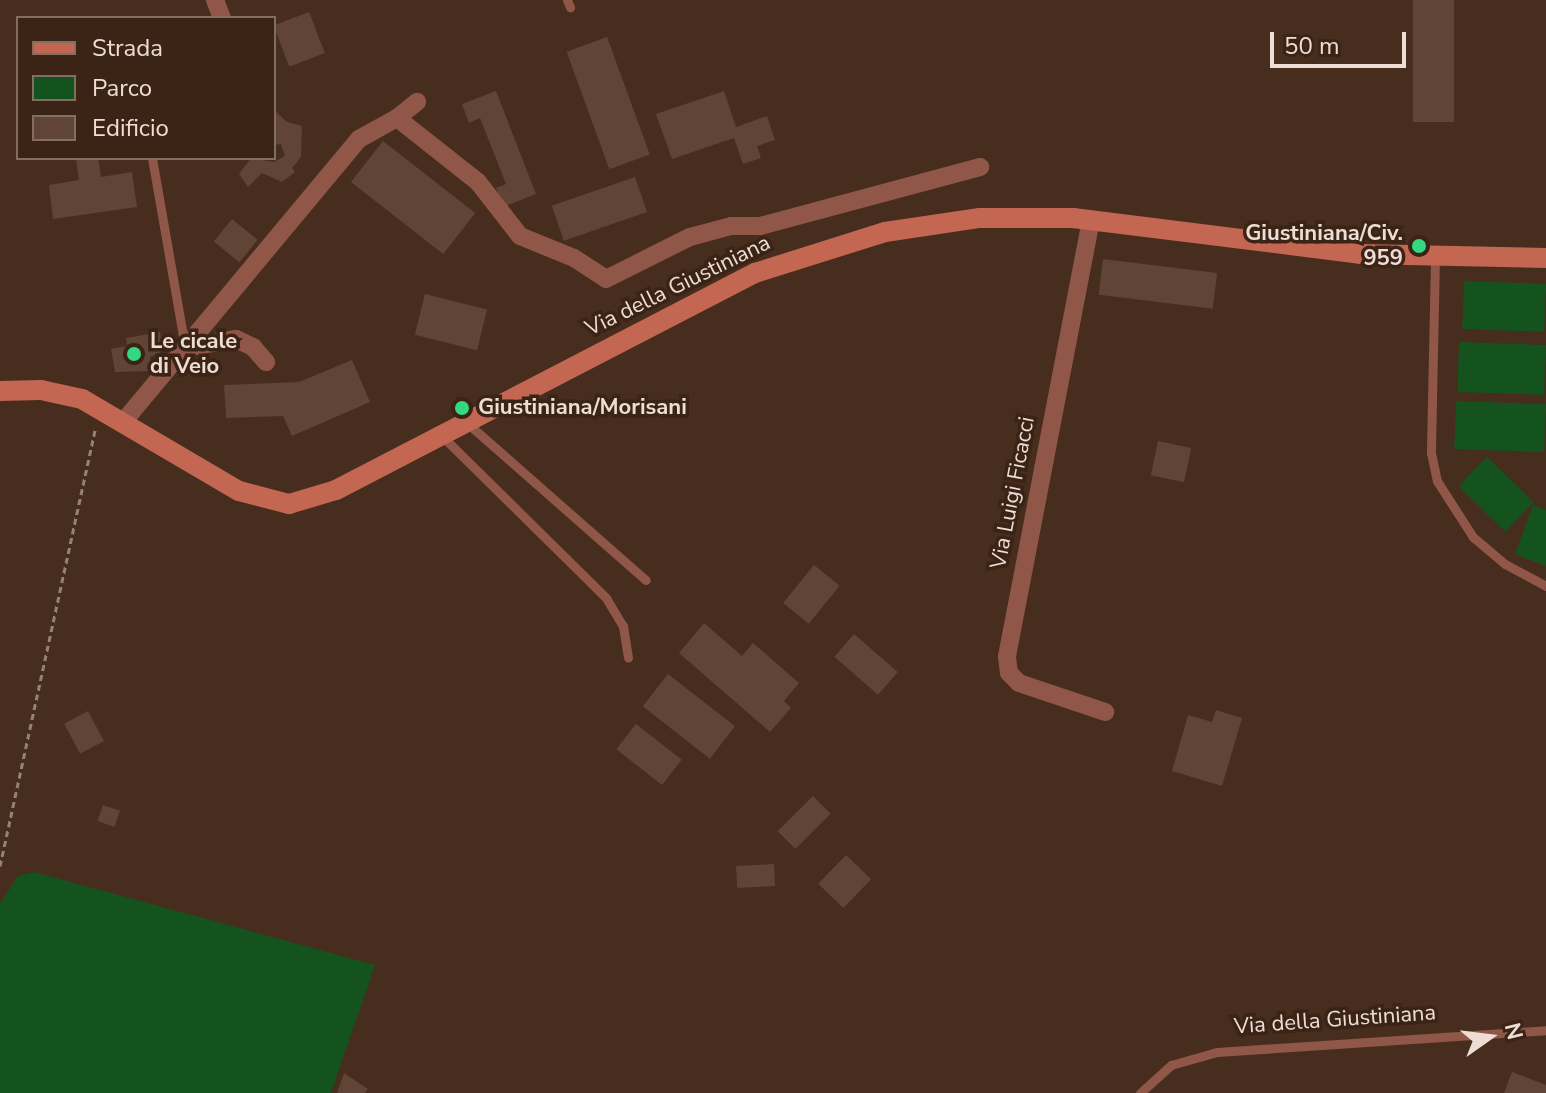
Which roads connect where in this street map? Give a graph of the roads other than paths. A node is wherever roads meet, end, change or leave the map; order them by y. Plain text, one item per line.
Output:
1 (417, 102) dead end
2 (397, 118) junction
3 (152, 160) edge
4 (980, 167) dead end
5 (1091, 220) junction
6 (1435, 258) junction
7 (1546, 258) edge
8 (185, 348) junction
9 (266, 362) dead end
10 (0, 391) edge
11 (124, 421) junction
12 (467, 423) junction
13 (442, 436) junction
14 (646, 580) dead end
15 (1546, 586) edge
16 (628, 658) dead end
17 (1105, 712) dead end
18 (1546, 1030) edge
19 (1140, 1093) edge

1 - 2 street
2 - 4 street
2 - 8 street
3 - 8 lane
5 - 6 street, Via della Giustiniana
5 - 12 street, Via della Giustiniana
5 - 17 street, Via Luigi Ficacci
6 - 7 street, Via della Giustiniana
6 - 15 lane
8 - 9 street
8 - 11 street
10 - 11 street, Via della Giustiniana
11 - 13 street, Via della Giustiniana
12 - 13 street, Via della Giustiniana
12 - 14 lane
13 - 16 lane
18 - 19 lane, Via della Giustiniana

